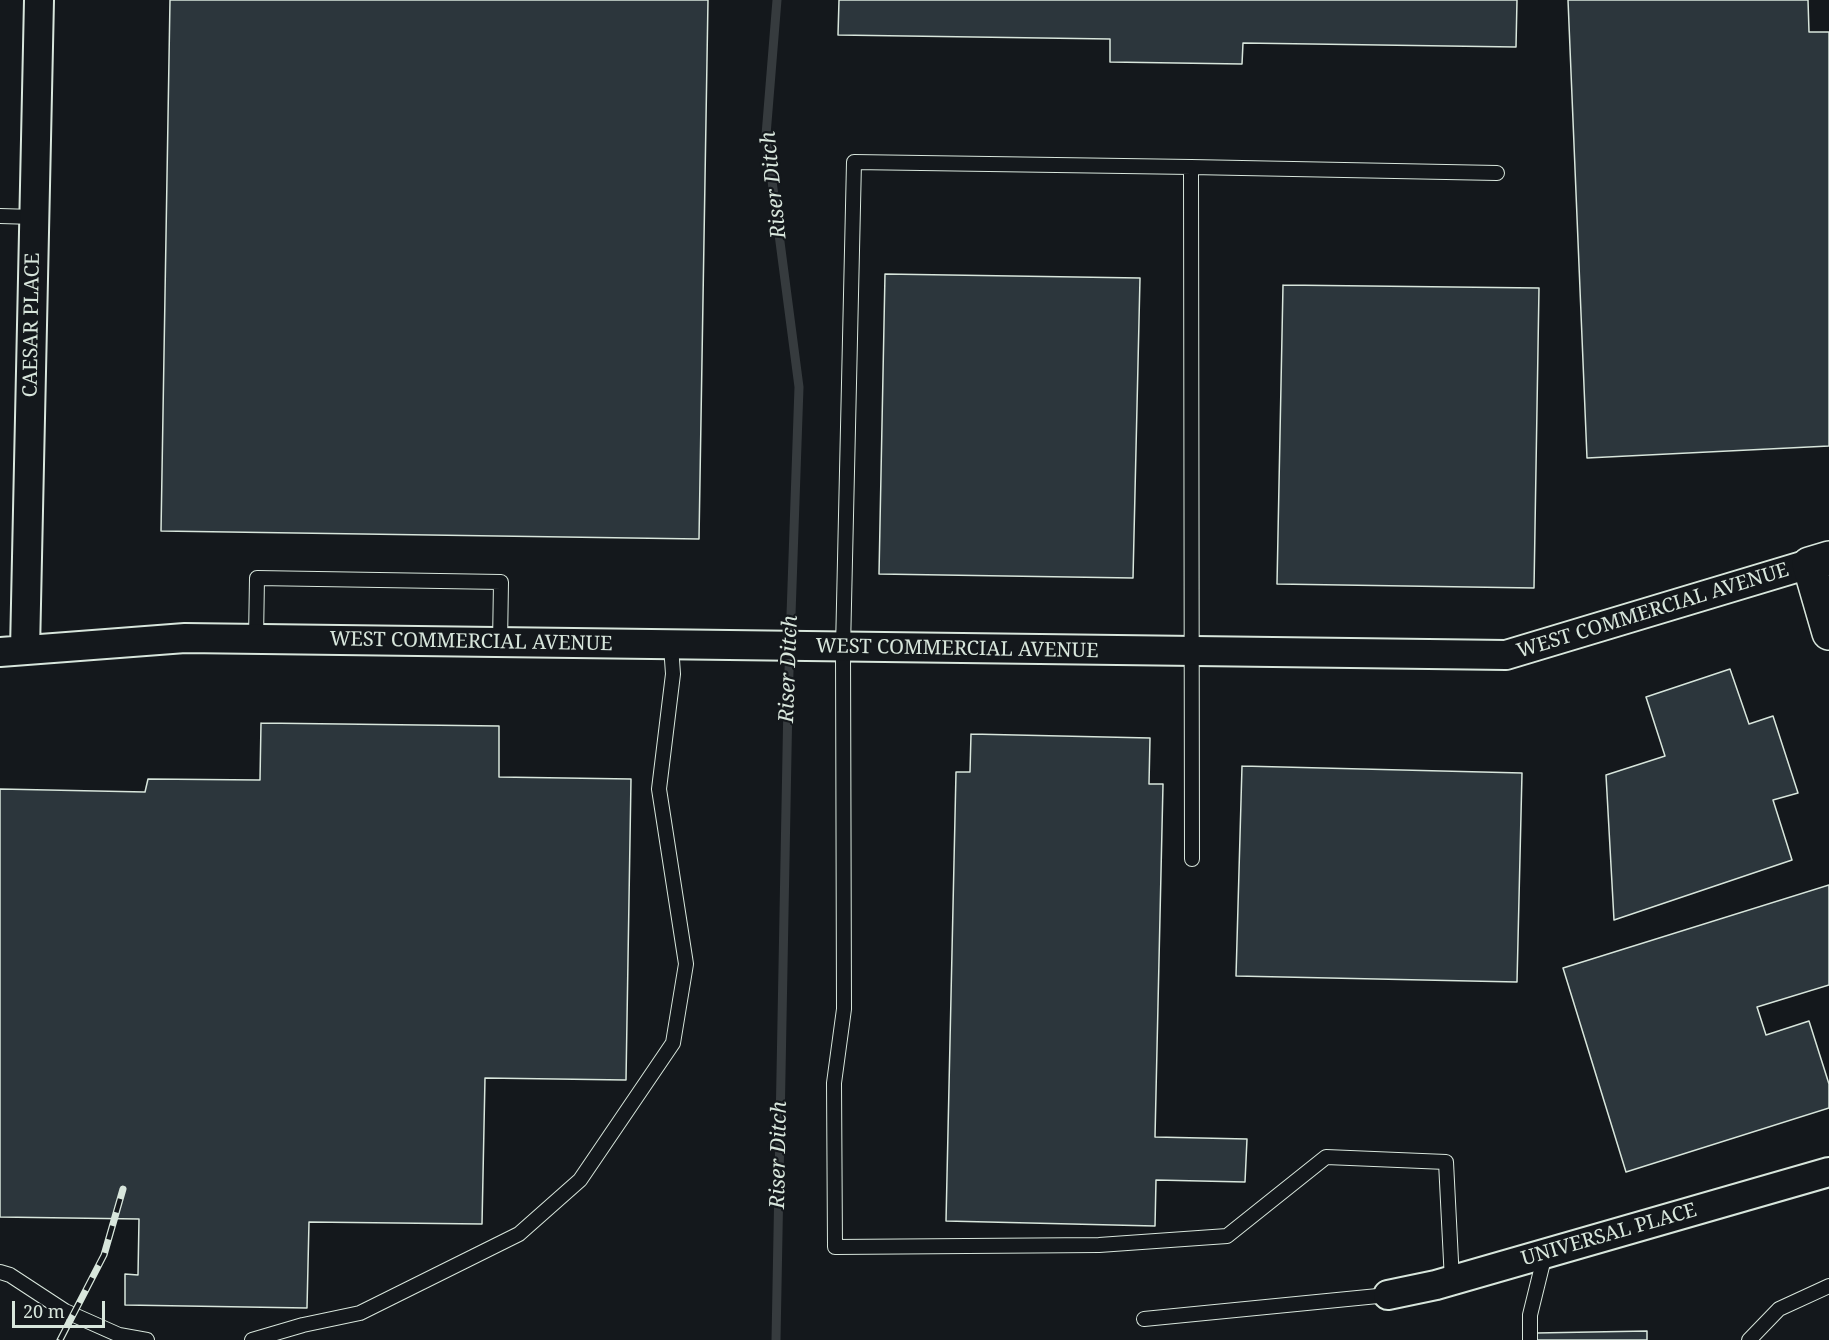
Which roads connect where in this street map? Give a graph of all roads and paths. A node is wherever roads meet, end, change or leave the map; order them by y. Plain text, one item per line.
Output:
1 (39, 0) edge
2 (1191, 167) junction
3 (1497, 173) dead end
4 (0, 216) edge
5 (34, 217) junction
6 (1819, 561) edge
7 (1829, 633) edge
8 (256, 639) junction
9 (501, 643) junction
10 (671, 645) junction
11 (843, 648) junction
12 (13, 651) edge
13 (1193, 652) junction
14 (1192, 859) dead end
15 (1829, 1172) edge
16 (1545, 1254) junction
17 (0, 1272) edge
18 (1452, 1281) junction
19 (1829, 1286) edge
20 (1388, 1295) joint
21 (1143, 1319) dead end
22 (147, 1340) edge
23 (252, 1340) edge
24 (1530, 1340) edge
25 (1749, 1340) edge

1 - 5 street, CAESAR PLACE
2 - 3 lane
2 - 11 lane
2 - 13 lane
4 - 5 lane
5 - 12 street, CAESAR PLACE
6 - 7 street
6 - 13 street, WEST COMMERCIAL AVENUE
8 - 9 street, WEST COMMERCIAL AVENUE
8 - 9 lane
8 - 12 street, WEST COMMERCIAL AVENUE
9 - 10 street, WEST COMMERCIAL AVENUE
10 - 11 street, WEST COMMERCIAL AVENUE
10 - 23 lane
11 - 13 street, WEST COMMERCIAL AVENUE
11 - 18 lane
13 - 14 lane
15 - 16 street, UNIVERSAL PLACE
16 - 18 street, UNIVERSAL PLACE
16 - 24 lane
17 - 22 lane
18 - 20 street, UNIVERSAL PLACE
19 - 25 lane
20 - 21 lane

